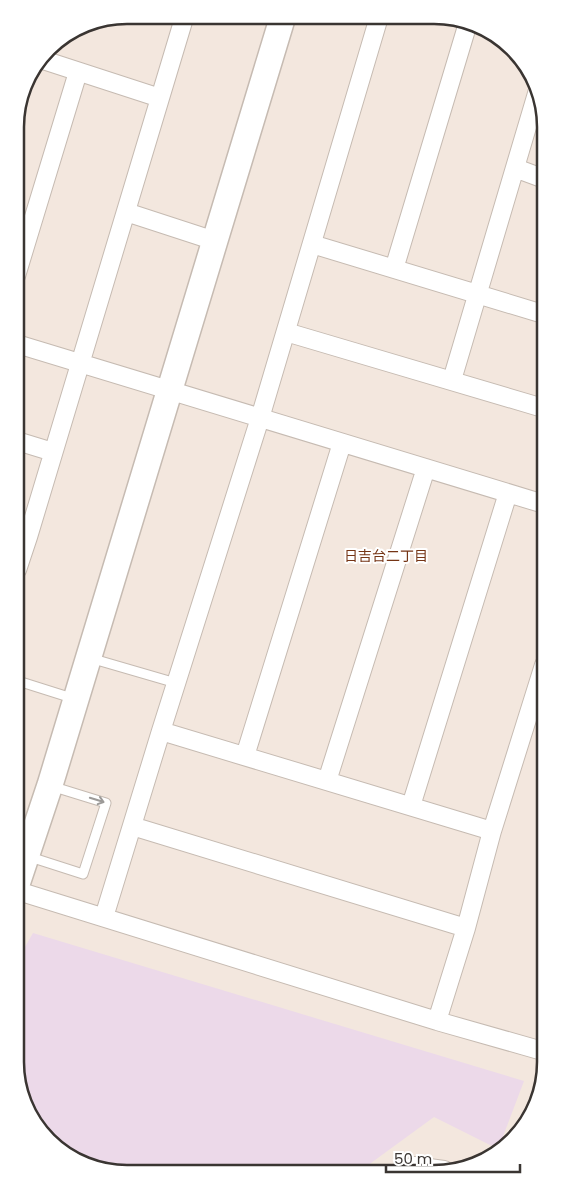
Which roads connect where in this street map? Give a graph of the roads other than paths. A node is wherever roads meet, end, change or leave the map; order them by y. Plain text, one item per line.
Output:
1 (182, 24) edge
2 (282, 24) edge
3 (377, 24) edge
4 (466, 29) edge
5 (47, 61) edge
6 (78, 72) junction
7 (160, 98) junction
8 (534, 102) edge
9 (515, 168) junction
10 (537, 176) edge
11 (126, 212) junction
12 (215, 241) junction
13 (312, 244) junction
14 (24, 250) edge
15 (394, 269) junction
16 (478, 294) junction
17 (537, 312) edge
18 (286, 332) junction
19 (24, 346) edge
20 (81, 364) junction
21 (452, 380) junction
22 (170, 391) junction
23 (537, 406) edge
24 (260, 418) junction
25 (24, 443) edge
26 (342, 443) junction
27 (53, 452) junction
28 (426, 468) junction
29 (508, 493) junction
30 (537, 502) edge
31 (24, 533) edge
32 (89, 657) junction
33 (24, 683) edge
34 (176, 683) junction
35 (76, 700) junction
36 (537, 700) edge
37 (160, 731) junction
38 (245, 756) junction
39 (327, 781) junction
40 (50, 786) junction
41 (410, 806) junction
42 (132, 826) junction
43 (492, 831) junction
44 (27, 856) junction
45 (24, 864) edge
46 (24, 893) edge
47 (104, 917) junction
48 (466, 928) junction
49 (437, 1021) junction
50 (537, 1049) edge

1 - 7 street
2 - 12 street
3 - 13 street
4 - 15 street
5 - 6 street
6 - 7 street
6 - 14 street
7 - 11 street
8 - 9 street
9 - 10 street
9 - 16 street
11 - 12 street
11 - 20 street
12 - 22 street
13 - 15 street
13 - 18 street
15 - 16 street
16 - 17 street
16 - 21 street
18 - 21 street
18 - 24 street
19 - 20 street
20 - 22 street
20 - 27 street
21 - 23 street
22 - 24 street
22 - 32 street
24 - 26 street
24 - 34 street
25 - 27 street
26 - 28 street
26 - 38 street
27 - 31 street
28 - 29 street
28 - 39 street
29 - 30 street
29 - 41 street
32 - 34 lane
32 - 35 street
33 - 35 lane
34 - 37 street
35 - 40 street
36 - 43 street
37 - 38 street
37 - 42 street
38 - 39 street
39 - 41 street
40 - 44 street
40 -> 44 lane
41 - 43 street
42 - 47 street
42 - 48 street
43 - 48 street
44 - 45 street
46 - 47 street
47 - 49 street
48 - 49 street
49 - 50 street

